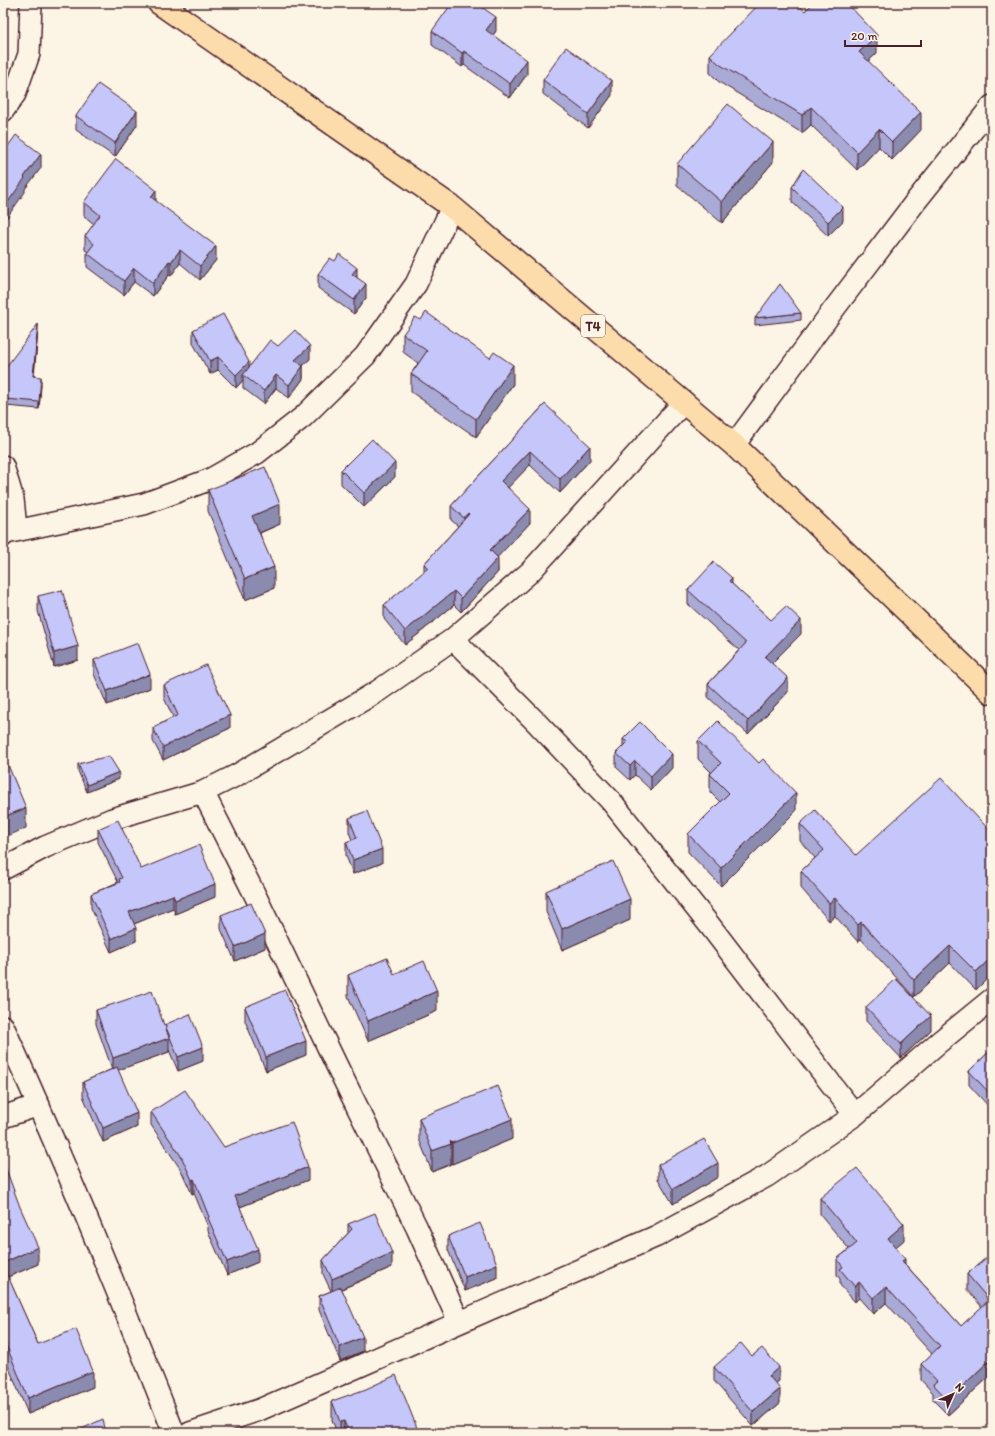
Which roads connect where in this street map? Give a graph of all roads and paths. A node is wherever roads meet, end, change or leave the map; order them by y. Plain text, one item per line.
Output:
1 (31, 3) edge
2 (159, 3) edge
3 (992, 106) edge
4 (3, 111) edge
5 (452, 207) junction
6 (684, 402) junction
7 (734, 445) junction
8 (3, 466) edge
9 (4, 535) edge
10 (453, 639) junction
11 (992, 694) edge
12 (203, 792) junction
13 (3, 869) edge
14 (992, 999) edge
15 (3, 1026) edge
16 (39, 1105) junction
17 (854, 1115) junction
18 (3, 1117) edge
19 (459, 1322) junction
20 (174, 1433) edge
21 (190, 1433) edge

1 - 4 street
2 - 5 highway, T4
3 - 7 street
5 - 6 highway, T4
5 - 9 street
6 - 7 highway, T4
6 - 10 street
7 - 11 highway, T4
8 - 9 street
10 - 12 street
10 - 17 street
12 - 13 street
12 - 19 street
14 - 17 street
15 - 16 street
16 - 18 street
16 - 20 street
17 - 19 street
19 - 21 street

